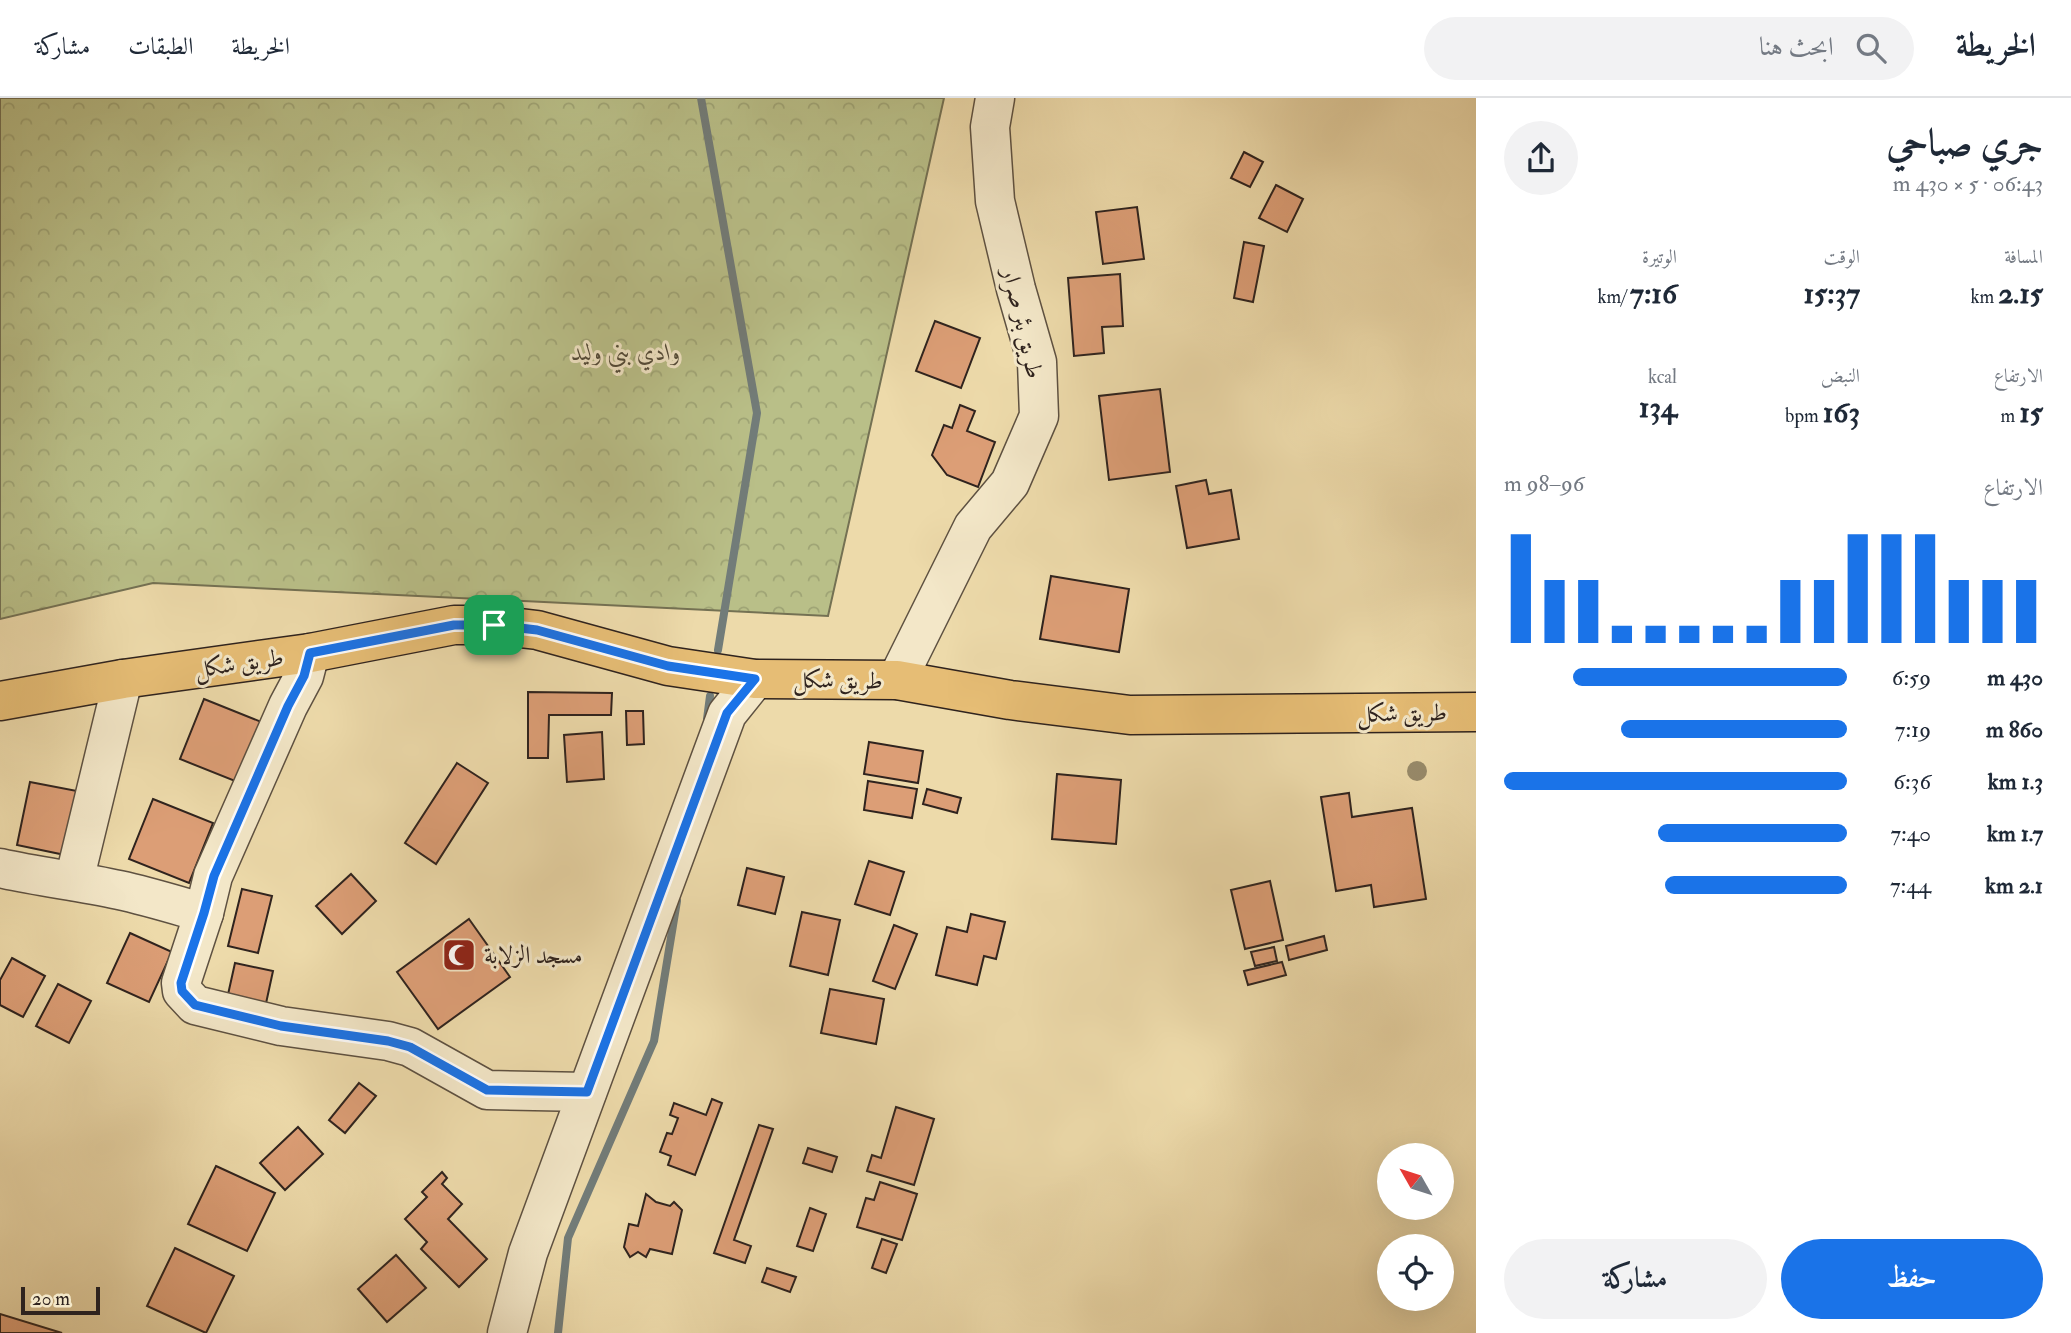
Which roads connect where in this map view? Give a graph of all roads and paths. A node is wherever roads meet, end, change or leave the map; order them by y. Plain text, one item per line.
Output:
1 (995, 98) edge
2 (310, 653) junction
3 (123, 679) junction
4 (755, 679) junction
5 (897, 680) junction
6 (0, 701) edge
7 (1476, 712) edge
8 (0, 868) edge
9 (74, 881) junction
10 (204, 913) junction
11 (587, 1092) junction
12 (508, 1333) edge

1 - 5 street, طريق بئر صرار
2 - 3 main road, طريق شكل
2 - 4 main road, طريق شكل
2 - 10 street
3 - 6 main road, طريق شكل
3 - 9 street
4 - 5 main road, طريق شكل
4 - 11 street
5 - 7 main road, طريق شكل
8 - 9 street
9 - 10 street
10 - 11 street
11 - 12 street

